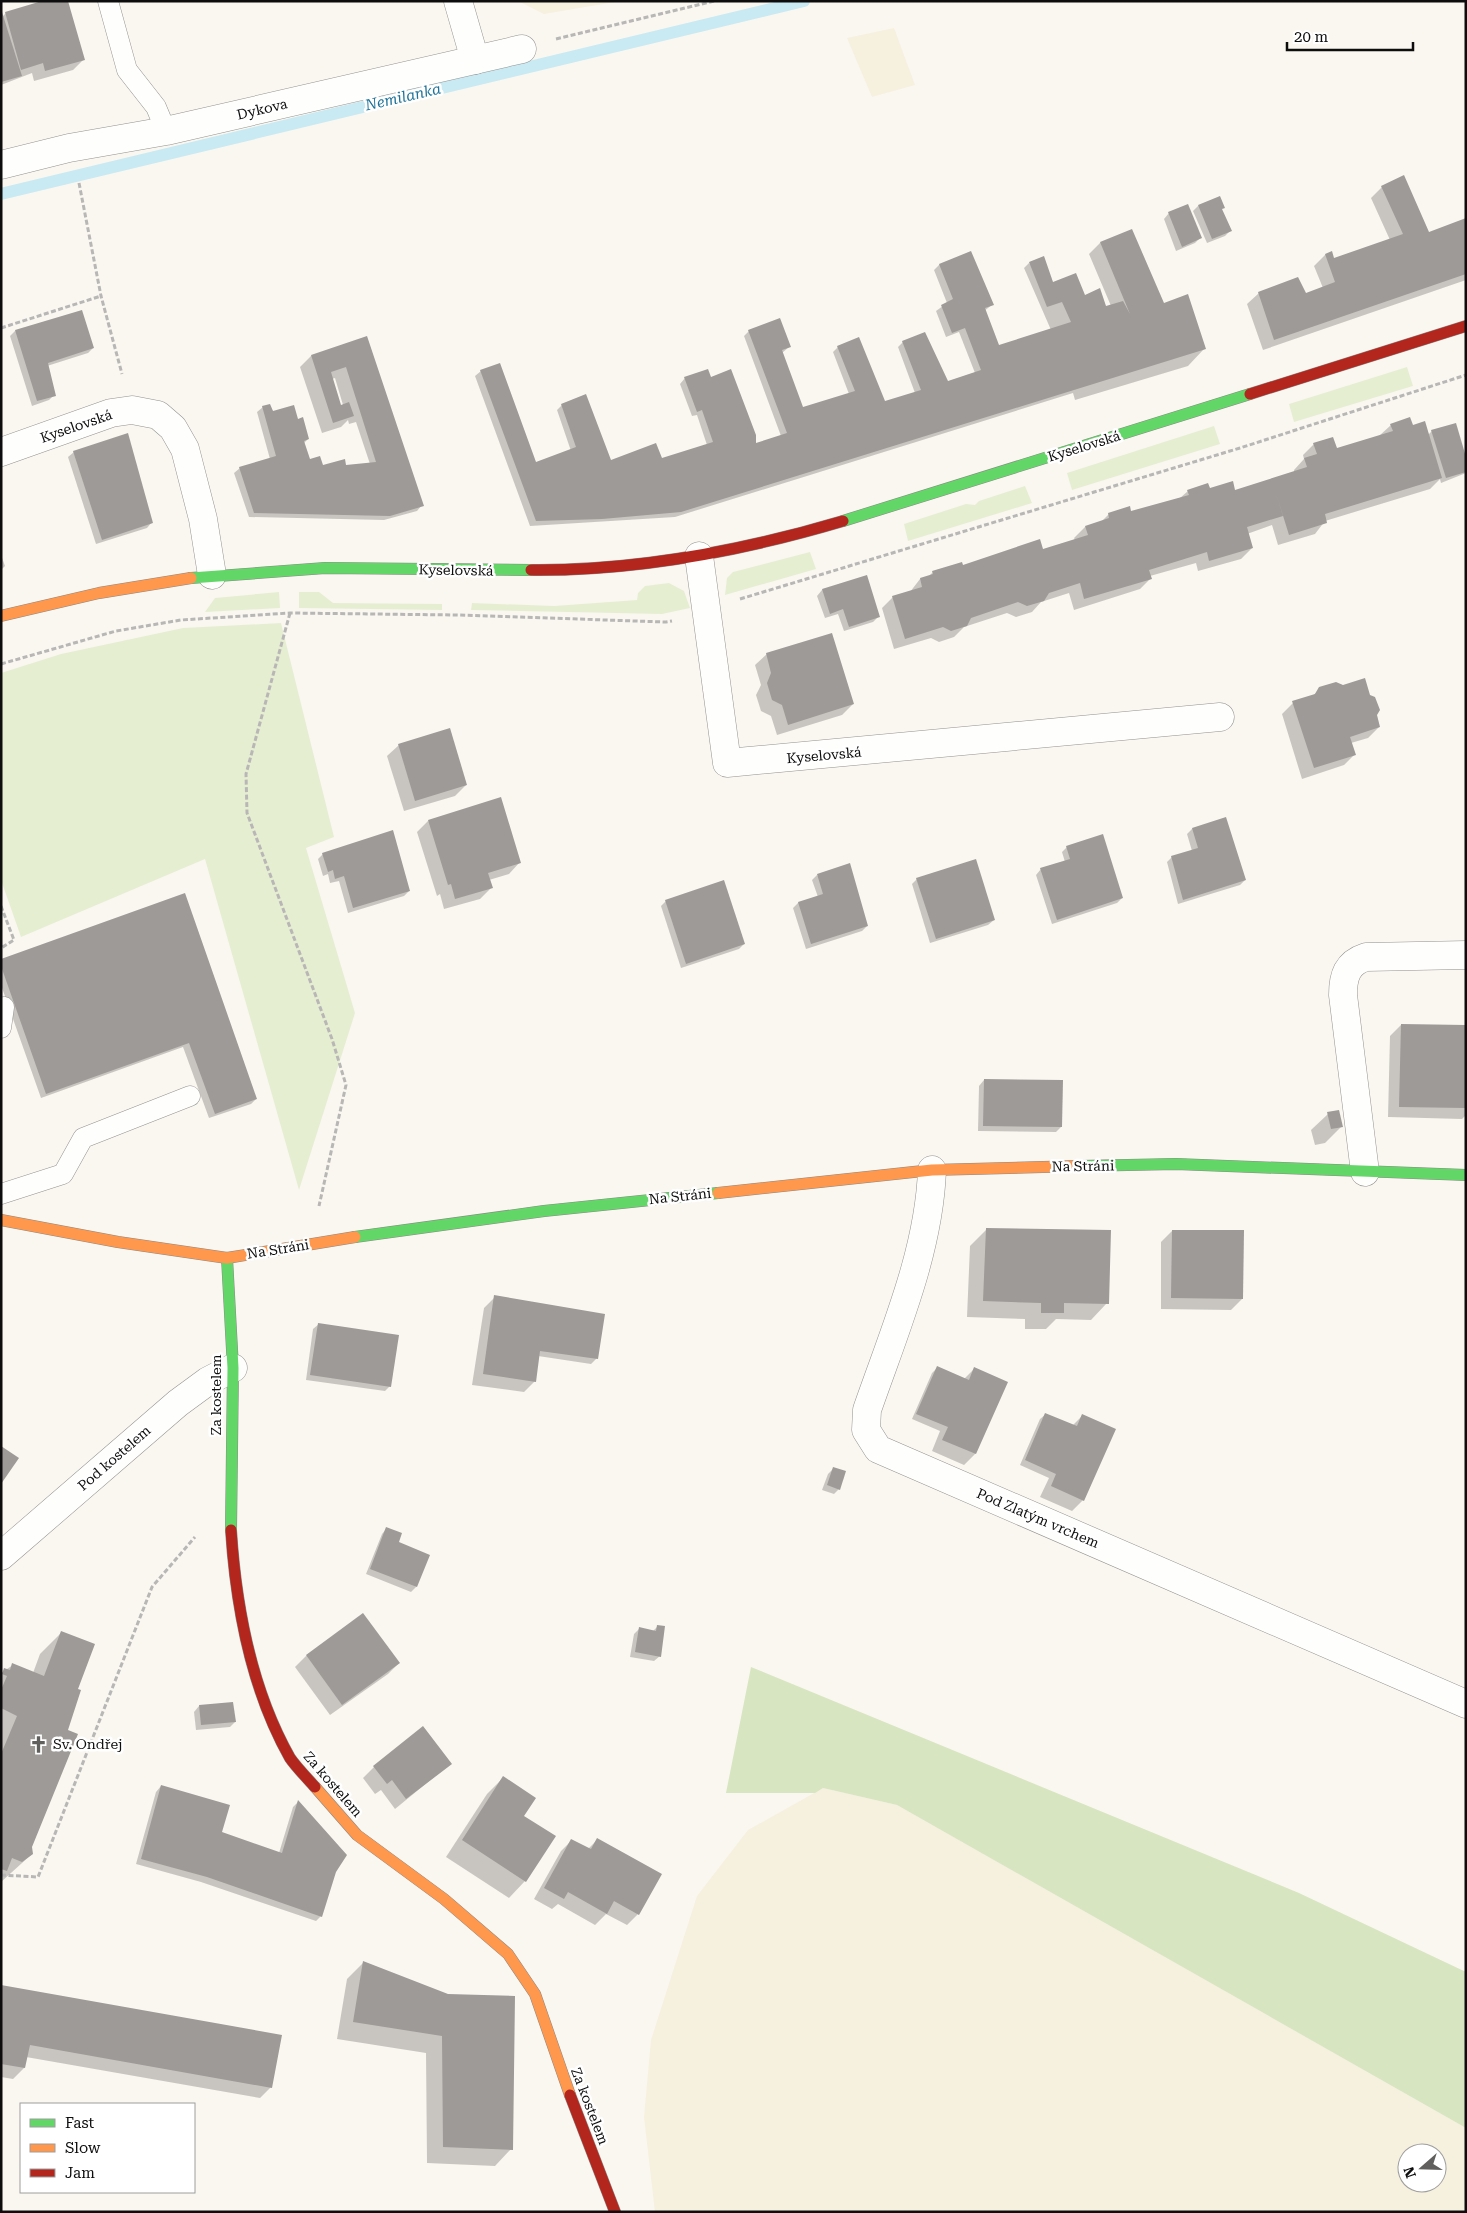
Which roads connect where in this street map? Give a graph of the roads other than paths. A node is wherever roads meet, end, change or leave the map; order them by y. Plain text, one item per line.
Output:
1 (108, 1) edge
2 (458, 1) edge
3 (522, 49) road end
4 (475, 60) junction
5 (166, 131) junction
6 (1, 165) edge
7 (1466, 326) edge
8 (1, 452) edge
9 (699, 556) junction
10 (212, 575) junction
11 (1, 616) edge
12 (1220, 717) dead end
13 (1466, 955) edge
14 (4, 1007) dead end
15 (1, 1028) edge
16 (190, 1096) dead end
17 (932, 1170) junction
18 (1365, 1172) junction
19 (1466, 1175) edge
20 (1, 1194) edge
21 (1, 1220) edge
22 (228, 1258) junction
23 (233, 1368) junction
24 (1, 1556) edge
25 (1466, 1704) edge
26 (614, 2212) edge

1 - 5 lane
2 - 4 street
3 - 4 street, Dykova
4 - 5 street, Dykova
5 - 6 street, Dykova
7 - 9 street, Kyselovská
8 - 10 street, Kyselovská
9 - 10 street, Kyselovská
9 - 12 street, Kyselovská
10 - 11 street, Kyselovská
13 - 18 street
14 - 15 lane
16 - 20 lane
17 - 18 street, Na Stráni
17 - 22 street, Na Stráni
17 - 25 street, Pod Zlatým vrchem
18 - 19 street, Na Stráni
21 - 22 street, Na Stráni
22 - 23 street, Za kostelem
23 - 24 street, Pod kostelem
23 - 26 street, Za kostelem

